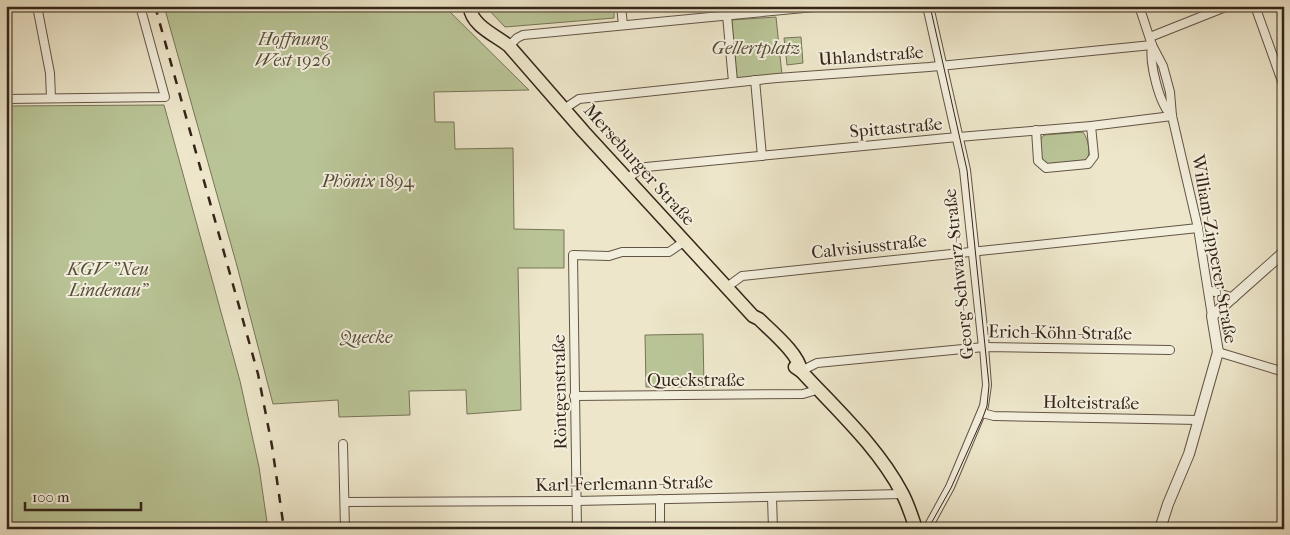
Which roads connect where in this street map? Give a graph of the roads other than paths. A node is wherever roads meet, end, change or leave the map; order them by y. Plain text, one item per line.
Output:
1 (37, 6) edge
2 (140, 6) edge
3 (621, 6) edge
4 (825, 6) edge
5 (928, 6) edge
6 (1139, 6) edge
7 (1228, 6) edge
8 (1255, 6) edge
9 (469, 7) edge
10 (748, 10) edge
11 (727, 15) junction
12 (623, 25) junction
13 (1151, 41) junction
14 (504, 42) junction
15 (941, 65) junction
16 (755, 80) junction
17 (733, 82) junction
18 (1284, 87) edge
19 (51, 98) junction
20 (6, 99) edge
21 (564, 109) junction
22 (1172, 116) junction
23 (1091, 126) junction
24 (1036, 130) junction
25 (957, 137) junction
26 (762, 156) junction
27 (627, 179) junction
28 (1198, 228) junction
29 (685, 241) junction
30 (974, 251) junction
31 (1284, 252) edge
32 (727, 287) junction
33 (1208, 290) junction
34 (1234, 298) junction
35 (1212, 316) junction
36 (984, 347) junction
37 (1170, 350) dead end
38 (1218, 352) junction
39 (801, 371) junction
40 (1284, 372) edge
41 (817, 388) junction
42 (574, 396) junction
43 (982, 413) junction
44 (1199, 420) junction
45 (343, 444) dead end
46 (903, 494) junction
47 (772, 497) junction
48 (660, 499) junction
49 (576, 501) junction
50 (345, 502) junction
51 (345, 529) edge
52 (577, 529) edge
53 (660, 529) edge
54 (773, 529) edge
55 (916, 529) edge
56 (927, 529) edge
57 (1160, 529) edge

1 - 19 street
2 - 19 street
3 - 12 street
4 - 10 street
5 - 15 street, Georg-Schwarz-Straße
6 - 13 street, William-Zipperer-Straße
7 - 13 street, Uhlandstraße
8 - 18 street
9 - 14 main road, Merseburger Straße
10 - 11 street
11 - 12 street
11 - 17 street
12 - 14 street
13 - 15 street, Uhlandstraße
13 - 22 street, William-Zipperer-Straße
14 - 21 main road, Merseburger Straße
15 - 16 street, Uhlandstraße
15 - 25 street, Georg-Schwarz-Straße
16 - 17 street, Uhlandstraße
16 - 26 street
17 - 21 street, Uhlandstraße
19 - 20 street
21 - 27 main road, Merseburger Straße
22 - 23 street, Spittastraße
22 - 28 street, William-Zipperer-Straße
23 - 24 street, Spittastraße
23 - 24 street
24 - 25 street, Spittastraße
25 - 26 street, Spittastraße
25 - 30 street, Georg-Schwarz-Straße
26 - 27 street, Spittastraße
27 - 29 main road, Merseburger Straße
28 - 30 street, Calvisiusstraße
28 - 33 street, William-Zipperer-Straße
29 - 32 main road, Merseburger Straße
29 - 42 street, Röntgenstraße
30 - 32 street, Calvisiusstraße
30 - 36 street, Georg-Schwarz-Straße
31 - 34 street
32 - 39 main road, Merseburger Straße
33 - 34 street
33 - 35 street, William-Zipperer-Straße
34 - 35 street
35 - 38 street, William-Zipperer-Straße
36 - 37 street, Erich-Köhn-Straße
36 - 39 street, Erich-Köhn-Straße
36 - 43 street, Georg-Schwarz-Straße
38 - 40 street
38 - 44 street, William-Zipperer-Straße
39 - 41 main road, Merseburger Straße
41 - 42 street, Queckstraße
41 - 46 main road, Merseburger Straße
42 - 49 street, Röntgenstraße
43 - 44 street, Holteistraße
43 - 56 street, Georg-Schwarz-Straße
44 - 57 street, William-Zipperer-Straße
45 - 50 street
46 - 47 street, Karl-Ferlemann-Straße
46 - 55 main road, Merseburger Straße
47 - 48 street, Karl-Ferlemann-Straße
47 - 54 street
48 - 49 street, Karl-Ferlemann-Straße
48 - 53 street
49 - 50 street, Karl-Ferlemann-Straße
49 - 52 street, Röntgenstraße
50 - 51 street

